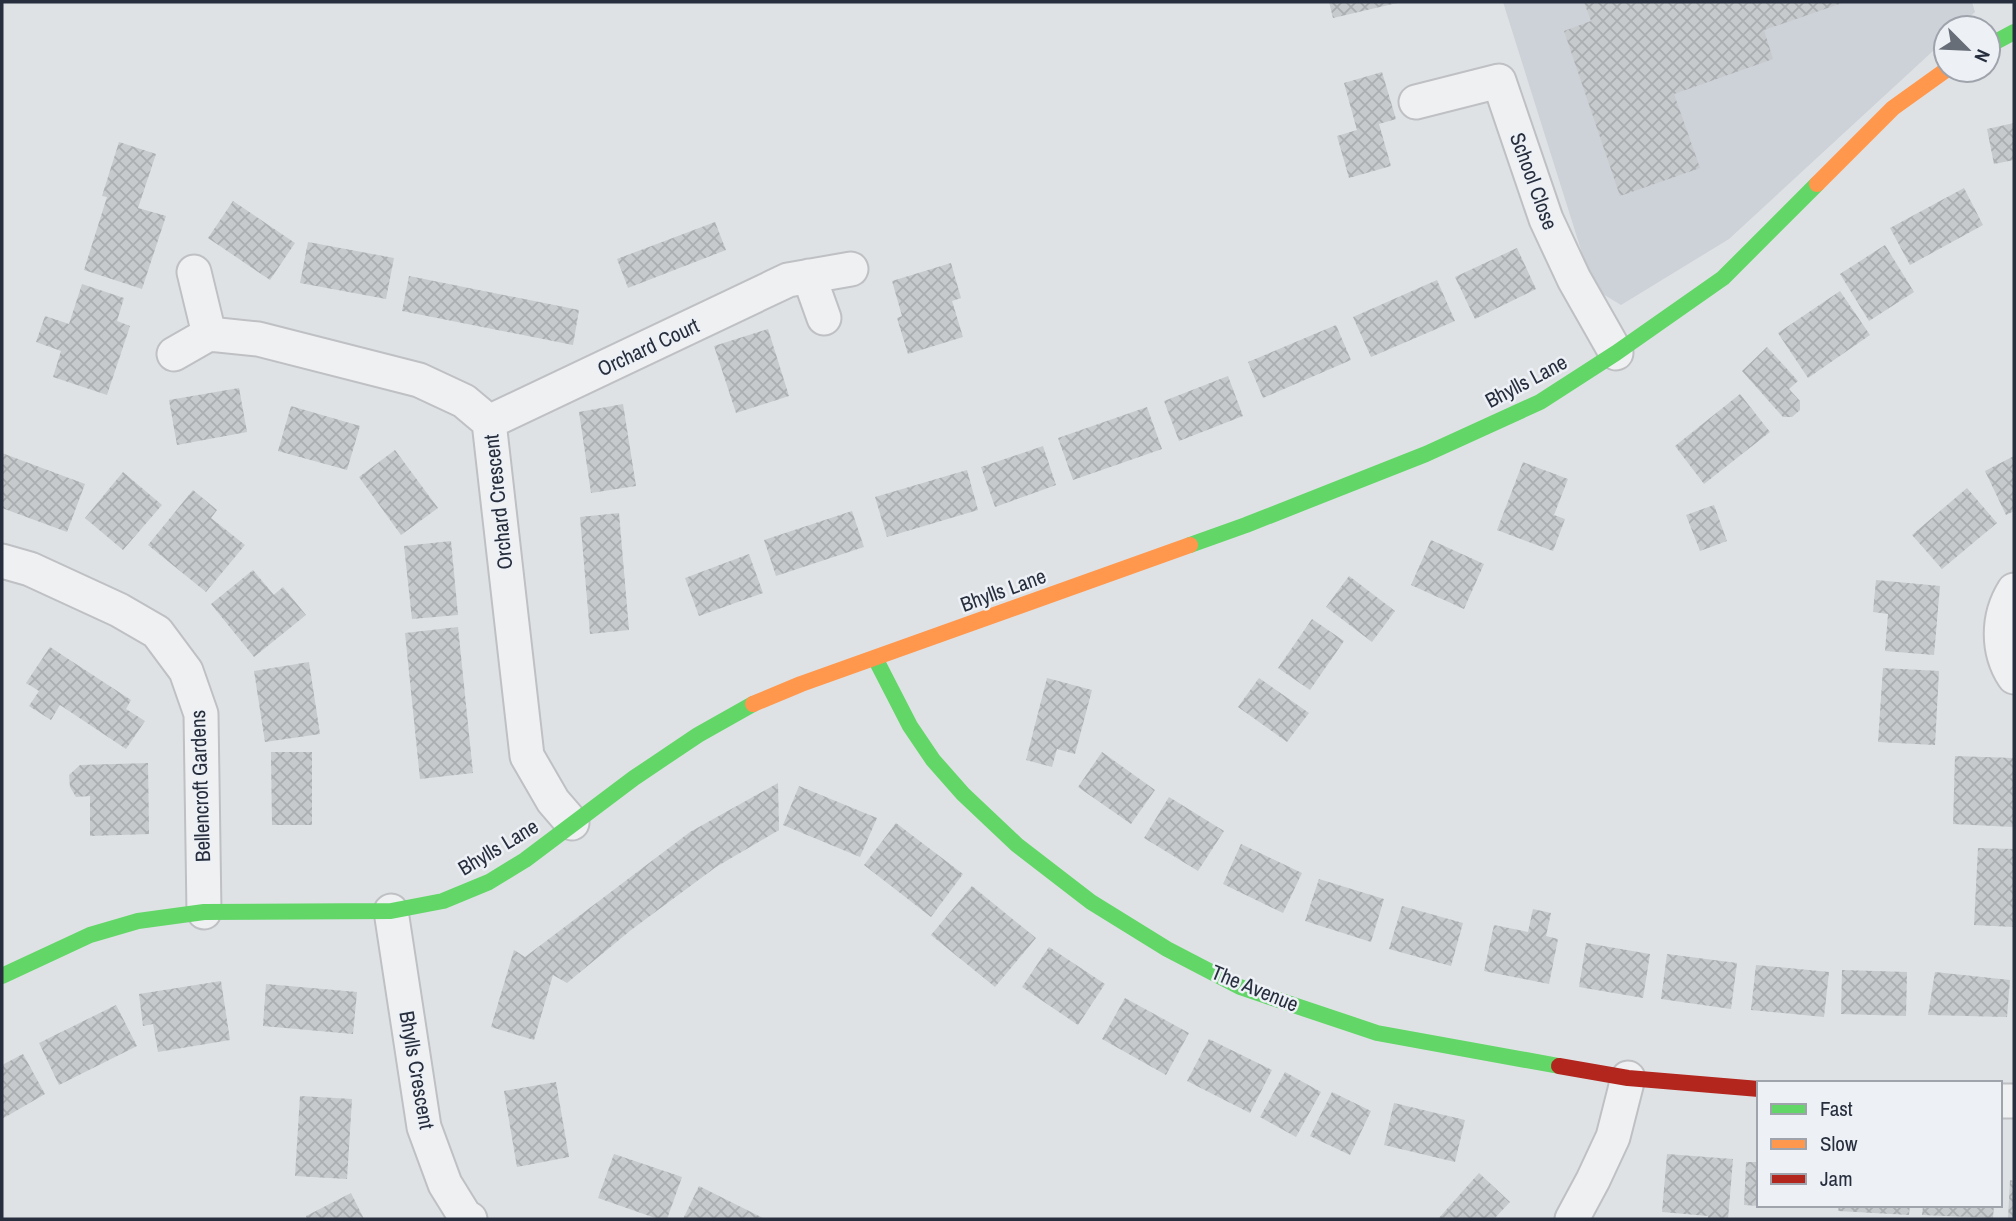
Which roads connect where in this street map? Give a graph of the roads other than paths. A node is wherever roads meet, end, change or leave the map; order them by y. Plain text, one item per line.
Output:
1 (1932, 80) edge
2 (1416, 102) dead end
3 (850, 269) dead end
4 (194, 272) dead end
5 (809, 276) junction
6 (824, 318) dead end
7 (209, 334) junction
8 (174, 354) dead end
9 (1616, 354) junction
10 (489, 422) junction
11 (2, 561) edge
12 (2014, 590) edge
13 (875, 658) junction
14 (2014, 677) edge
15 (572, 823) junction
16 (391, 911) junction
17 (204, 912) junction
18 (2, 976) edge
19 (1628, 1077) junction
20 (1757, 1088) edge
21 (470, 1219) edge
22 (1572, 1219) edge

1 - 9 street, Bhylls Lane
2 - 9 street, School Close
3 - 5 street, Orchard Court
4 - 7 street
5 - 6 street
5 - 10 street, Orchard Court
7 - 8 street
7 - 10 street, Orchard Crescent
9 - 13 street, Bhylls Lane
10 - 15 street, Orchard Crescent
11 - 17 street, Bellencroft Gardens
12 - 14 street
13 - 15 street, Bhylls Lane
13 - 19 street, The Avenue
15 - 16 street, Bhylls Lane
16 - 17 street, Bhylls Lane
16 - 21 street, Bhylls Crescent
17 - 18 street, Bhylls Lane
19 - 20 street, The Avenue
19 - 22 street

